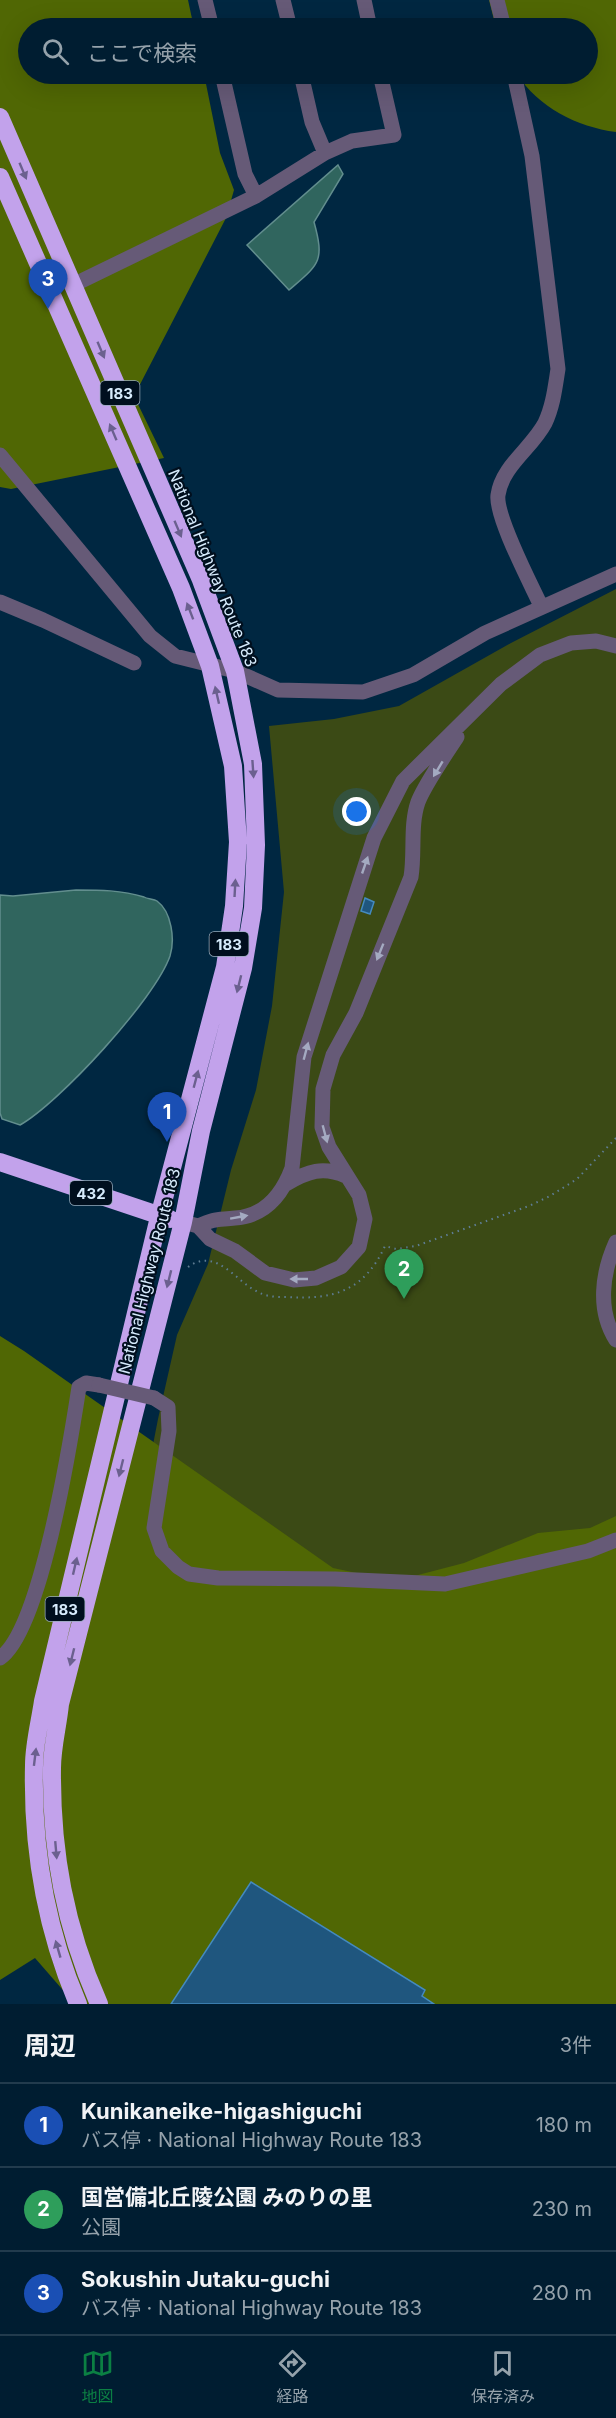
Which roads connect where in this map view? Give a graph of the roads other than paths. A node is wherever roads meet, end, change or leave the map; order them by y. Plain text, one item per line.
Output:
1 (205, 0) edge
2 (284, 0) edge
3 (364, 0) edge
4 (497, 0) edge
5 (210, 18) edge
6 (288, 18) edge
7 (368, 18) edge
8 (502, 18) edge
9 (224, 84) edge
10 (303, 84) edge
11 (382, 84) edge
12 (516, 84) edge
13 (0, 117) edge
14 (325, 153) junction
15 (0, 177) edge
16 (256, 196) junction
17 (73, 285) junction
18 (0, 455) edge
19 (616, 574) edge
20 (0, 602) edge
21 (541, 606) junction
22 (616, 646) edge
23 (134, 663) dead end
24 (210, 666) junction
25 (235, 670) junction
26 (468, 718) junction
27 (0, 1162) edge
28 (346, 1176) junction
29 (286, 1184) junction
30 (159, 1216) junction
31 (191, 1224) junction
32 (616, 1242) edge
33 (616, 1340) edge
34 (616, 1540) edge
35 (0, 1658) edge
36 (78, 2004) edge
37 (99, 2004) edge

1 - 5 street
2 - 6 street
3 - 7 street
4 - 8 street
9 - 16 street
10 - 14 street
11 - 14 street
12 - 21 street
13 -> 17 highway, National Highway Route 183 / 183
14 - 16 street
24 -> 15 highway, National Highway Route 183 / 183
16 - 17 street
17 -> 25 highway, National Highway Route 183 / 183
18 - 24 street
19 - 21 street
20 - 23 street
21 - 25 street
22 - 26 street
24 - 25 street
30 -> 24 highway, National Highway Route 183 / 183
25 -> 31 highway, National Highway Route 183 / 183
26 -> 28 street
29 -> 26 street
27 - 30 highway, 432
28 - 29 street
28 -> 31 street
31 -> 29 street
30 - 31 highway, 432
36 -> 30 highway, National Highway Route 183 / 183
31 -> 37 highway, National Highway Route 183 / 183
32 - 33 street
34 - 35 street, bridge

